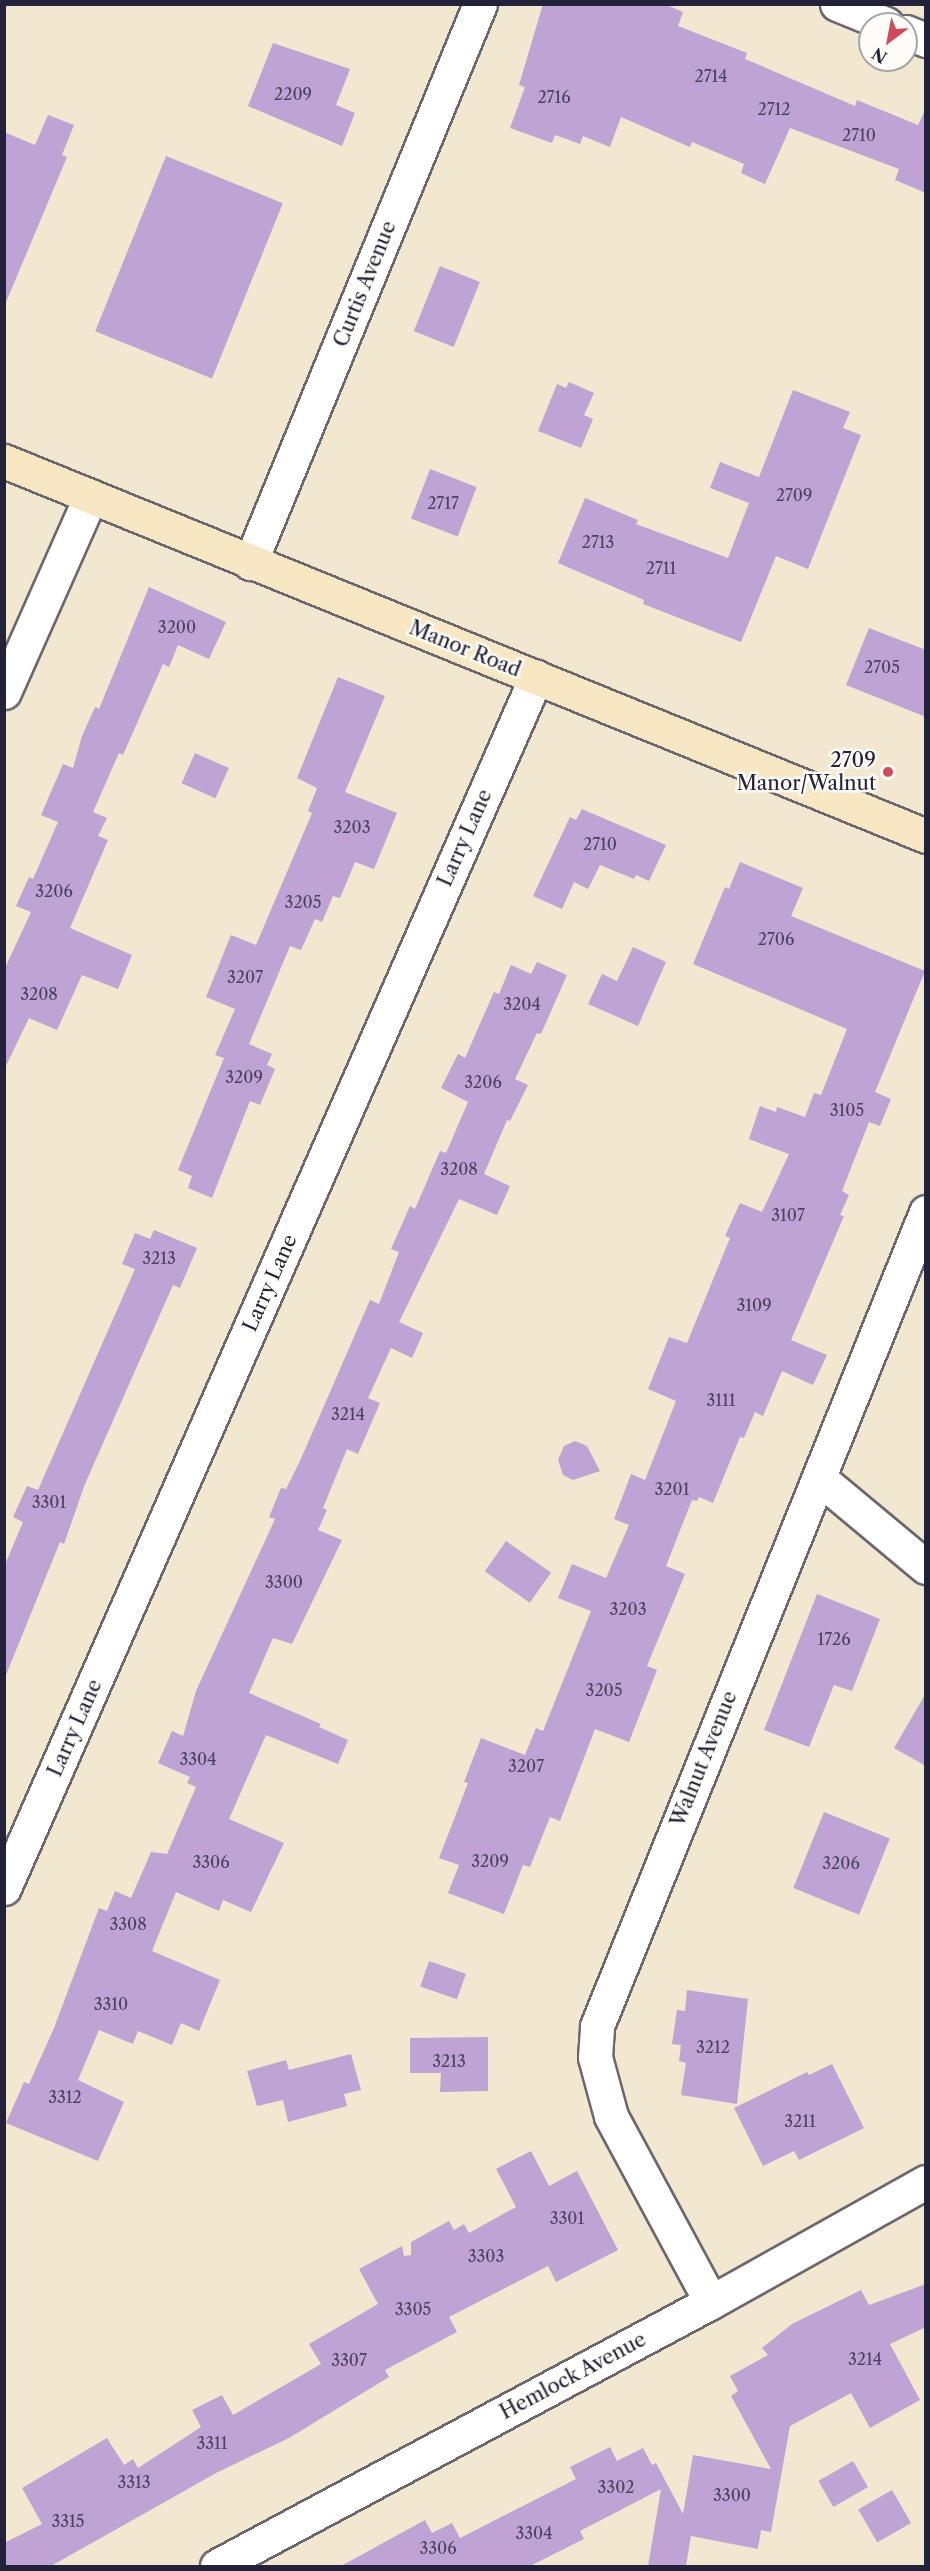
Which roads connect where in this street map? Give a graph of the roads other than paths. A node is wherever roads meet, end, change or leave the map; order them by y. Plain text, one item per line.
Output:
1 (480, 4) edge
2 (837, 4) edge
3 (858, 13) edge
4 (4, 461) edge
5 (91, 496) junction
6 (250, 563) junction
7 (536, 677) junction
8 (4, 692) edge
9 (926, 836) edge
10 (926, 1212) edge
11 (819, 1478) junction
12 (926, 1567) edge
13 (4, 1888) edge
14 (926, 2182) edge
15 (711, 2302) junction
16 (217, 2566) edge

1 - 6 street, Curtis Avenue
2 - 3 street
4 - 5 main road, Manor Road
5 - 6 main road, Manor Road
5 - 8 street
6 - 7 main road, Manor Road
7 - 9 main road, Manor Road
7 - 13 street, Larry Lane
10 - 11 street, Walnut Avenue
11 - 12 street
11 - 15 street, Walnut Avenue
14 - 15 street, Hemlock Avenue
15 - 16 street, Hemlock Avenue

